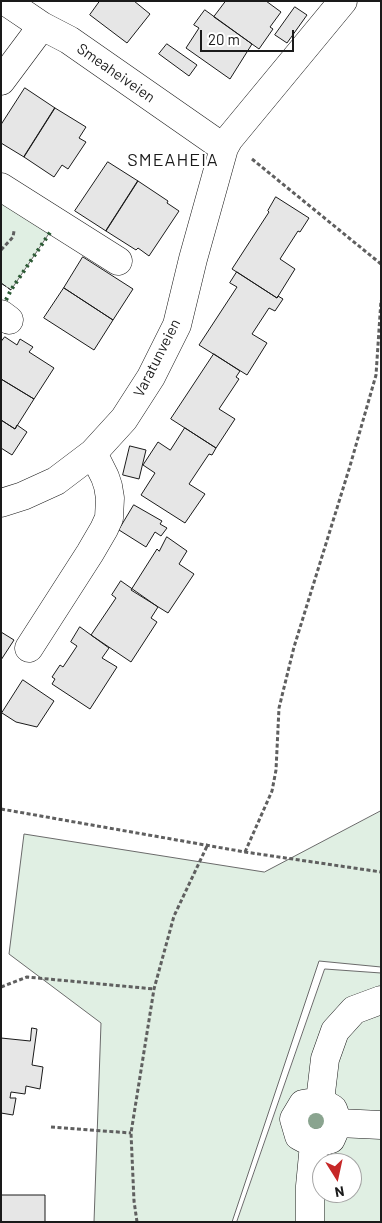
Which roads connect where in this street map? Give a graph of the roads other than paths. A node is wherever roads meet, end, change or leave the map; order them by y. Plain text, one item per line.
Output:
1 (5, 1) edge
2 (343, 1) edge
3 (42, 26) junction
4 (1, 81) edge
5 (226, 144) junction
6 (1, 187) edge
7 (118, 261) dead end
8 (93, 453) junction
9 (1, 503) edge
10 (29, 648) dead end
11 (381, 1000) edge
12 (320, 1101) junction
13 (338, 1123) junction
14 (381, 1125) edge
15 (314, 1144) junction
16 (310, 1186) junction
17 (300, 1222) edge
18 (310, 1222) edge

1 - 3 street, Smeaheiveien
2 - 5 street
3 - 4 street
3 - 5 street, Smeaheiveien
5 - 8 street, Varatunveien
6 - 7 street
8 - 9 street, Varatunveien
8 - 10 street
11 - 12 street
12 - 13 street
12 - 15 street
13 - 14 street
13 - 15 street
15 - 16 street
16 - 17 street
16 - 18 street

